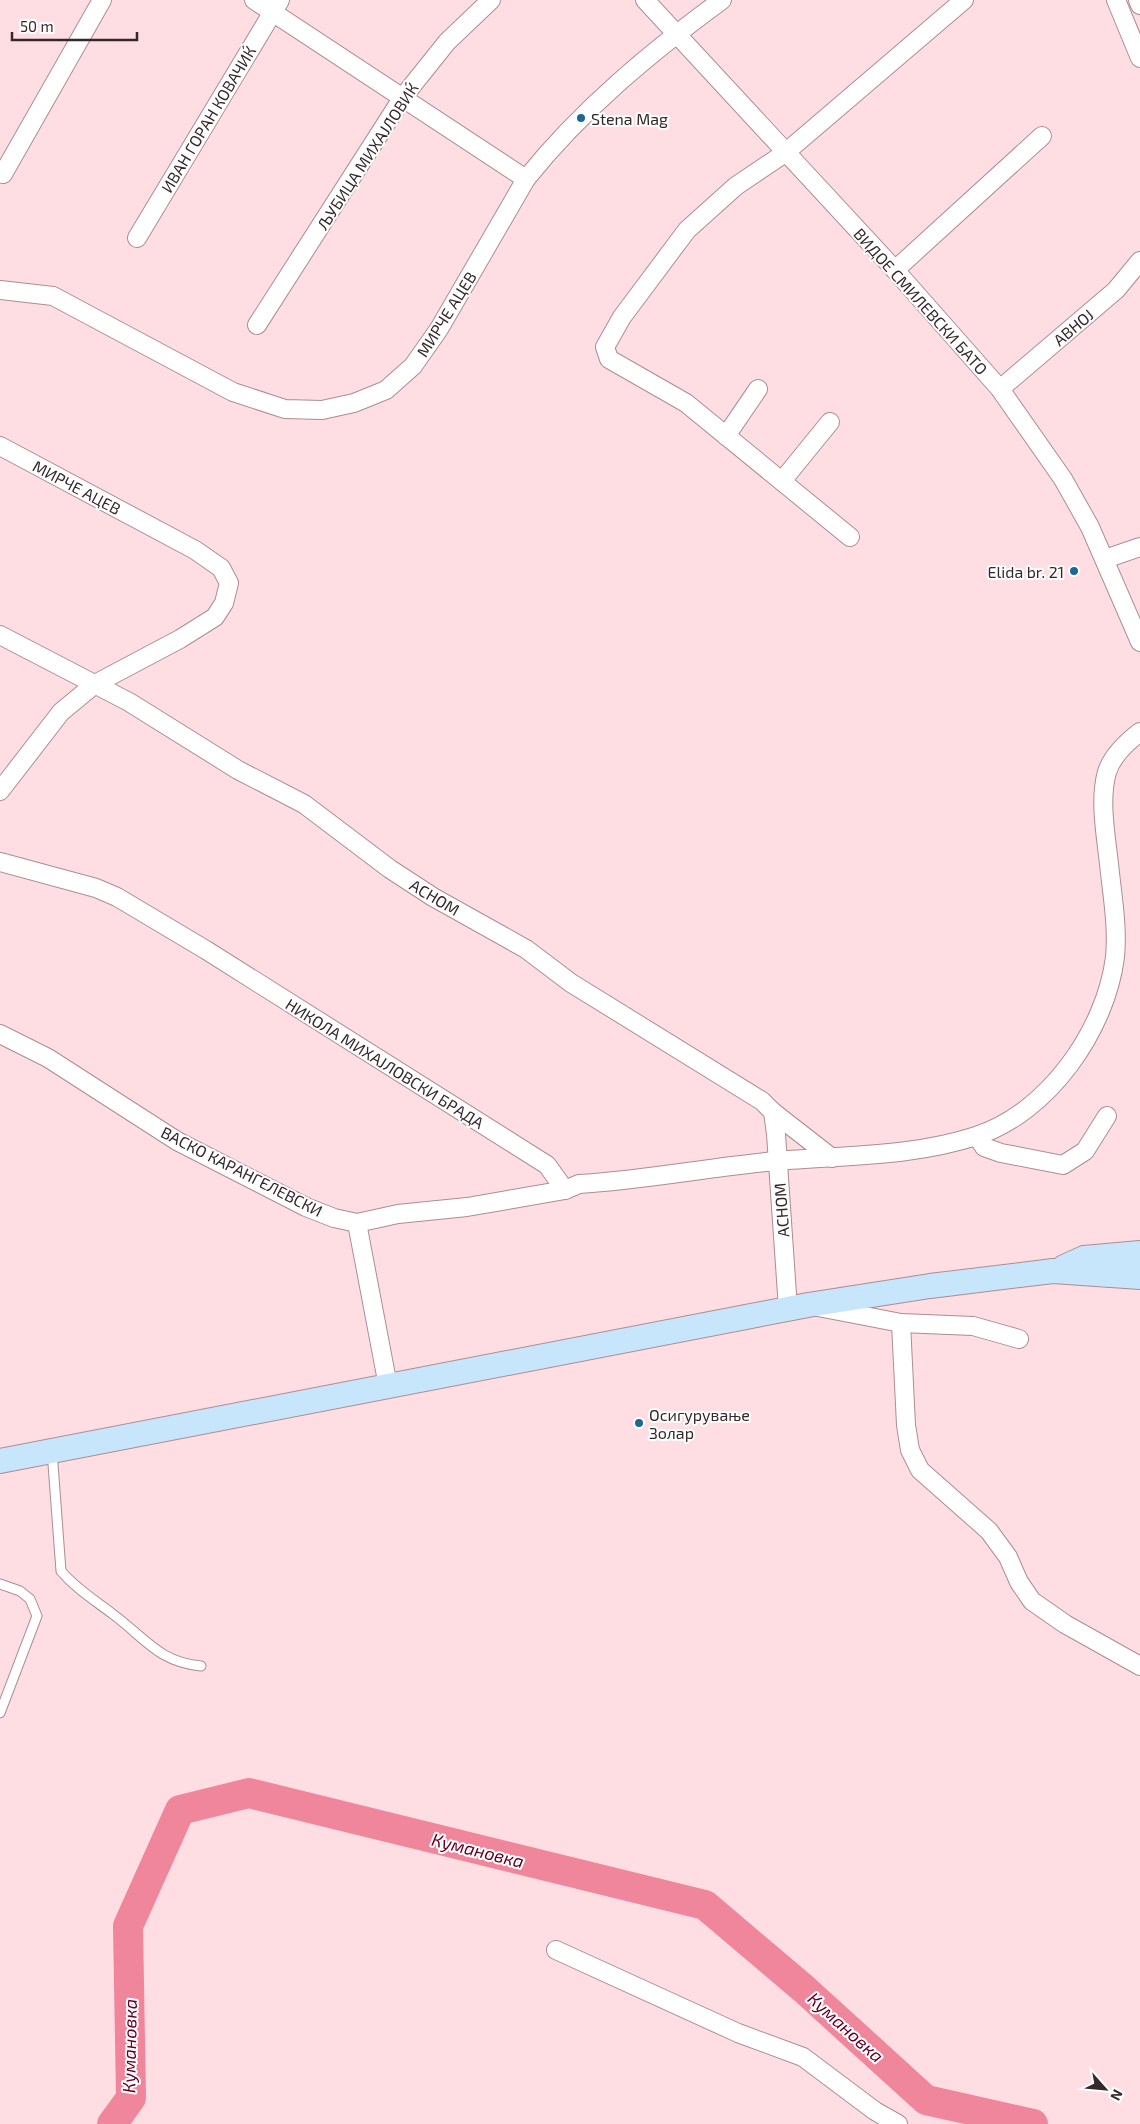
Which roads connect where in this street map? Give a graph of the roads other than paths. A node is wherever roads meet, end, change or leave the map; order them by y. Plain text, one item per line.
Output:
1 (102, 0) edge
2 (254, 0) edge
3 (491, 0) edge
4 (645, 0) edge
5 (722, 0) edge
6 (964, 0) edge
7 (1116, 0) edge
8 (1138, 0) edge
9 (1140, 5) edge
10 (276, 7) edge
11 (676, 34) junction
12 (1140, 58) edge
13 (403, 97) junction
14 (1042, 136) dead end
15 (785, 153) junction
16 (2, 174) dead end
17 (526, 179) junction
18 (137, 238) dead end
19 (1140, 261) edge
20 (895, 270) junction
21 (0, 290) edge
22 (257, 324) dead end
23 (758, 389) dead end
24 (1000, 389) junction
25 (830, 422) dead end
26 (726, 436) junction
27 (0, 446) edge
28 (782, 481) junction
29 (850, 537) dead end
30 (1140, 546) edge
31 (1106, 559) junction
32 (0, 635) edge
33 (1140, 642) edge
34 (95, 684) junction
35 (1140, 732) edge
36 (0, 790) edge
37 (0, 862) edge
38 (0, 1034) edge
39 (772, 1112) junction
40 (1107, 1116) dead end
41 (977, 1136) junction
42 (832, 1158) junction
43 (777, 1161) junction
44 (565, 1190) junction
45 (357, 1223) junction
46 (1140, 1253) edge
47 (1053, 1271) junction
48 (1140, 1277) edge
49 (798, 1307) junction
50 (901, 1323) junction
51 (1019, 1339) dead end
52 (388, 1386) junction
53 (52, 1451) junction
54 (0, 1461) edge
55 (0, 1584) edge
56 (201, 1666) dead end
57 (1140, 1666) edge
58 (0, 1713) edge
59 (556, 1950) dead end
60 (898, 2124) edge

1 - 16 street
2 - 10 street
3 - 13 street, ЉУБИЦА МИХАЈЛОВИЌ
4 - 11 street, ВИДОЕ СМИЛЕВСКИ БАТО
5 - 11 street, МИРЧЕ АЦЕВ
6 - 15 street
7 - 12 street
8 - 9 street
10 - 13 street
10 - 18 street, ИВАН ГОРАН КОВАЧИЌ
11 - 15 street, ВИДОЕ СМИЛЕВСКИ БАТО
11 - 17 street, МИРЧЕ АЦЕВ
13 - 17 street
13 - 22 street, ЉУБИЦА МИХАЈЛОВИЌ
14 - 20 street
15 - 20 street, ВИДОЕ СМИЛЕВСКИ БАТО
15 - 26 street
17 - 21 street, МИРЧЕ АЦЕВ
19 - 24 street, АВНОЈ
20 - 24 street, ВИДОЕ СМИЛЕВСКИ БАТО
23 - 26 street
24 - 31 street, ВИДОЕ СМИЛЕВСКИ БАТО
25 - 28 street
26 - 28 street
27 - 34 street, МИРЧЕ АЦЕВ
28 - 29 street
30 - 31 street
31 - 33 street, ВИДОЕ СМИЛЕВСКИ БАТО
32 - 34 street
34 - 36 street, МИРЧЕ АЦЕВ
34 - 39 street, АСНОМ
35 - 41 street
37 - 44 street, НИКОЛА МИХАЈЛОВСКИ БРАДА
38 - 45 street, ВАСКО КАРАНГЕЛЕВСКИ
39 - 42 street, АСНОМ
39 - 43 street, АСНОМ
40 - 41 street
41 - 42 street
42 - 43 street
43 - 44 street
43 - 49 street, АСНОМ
44 - 45 street, ВАСКО КАРАНГЕЛЕВСКИ
45 - 52 street
46 - 47 main road
47 - 48 main road
47 - 49 main road
49 - 50 street
49 - 52 main road
50 - 51 street
50 - 57 street
52 - 53 main road
53 - 54 main road
53 - 56 lane
55 - 58 lane
59 - 60 street

